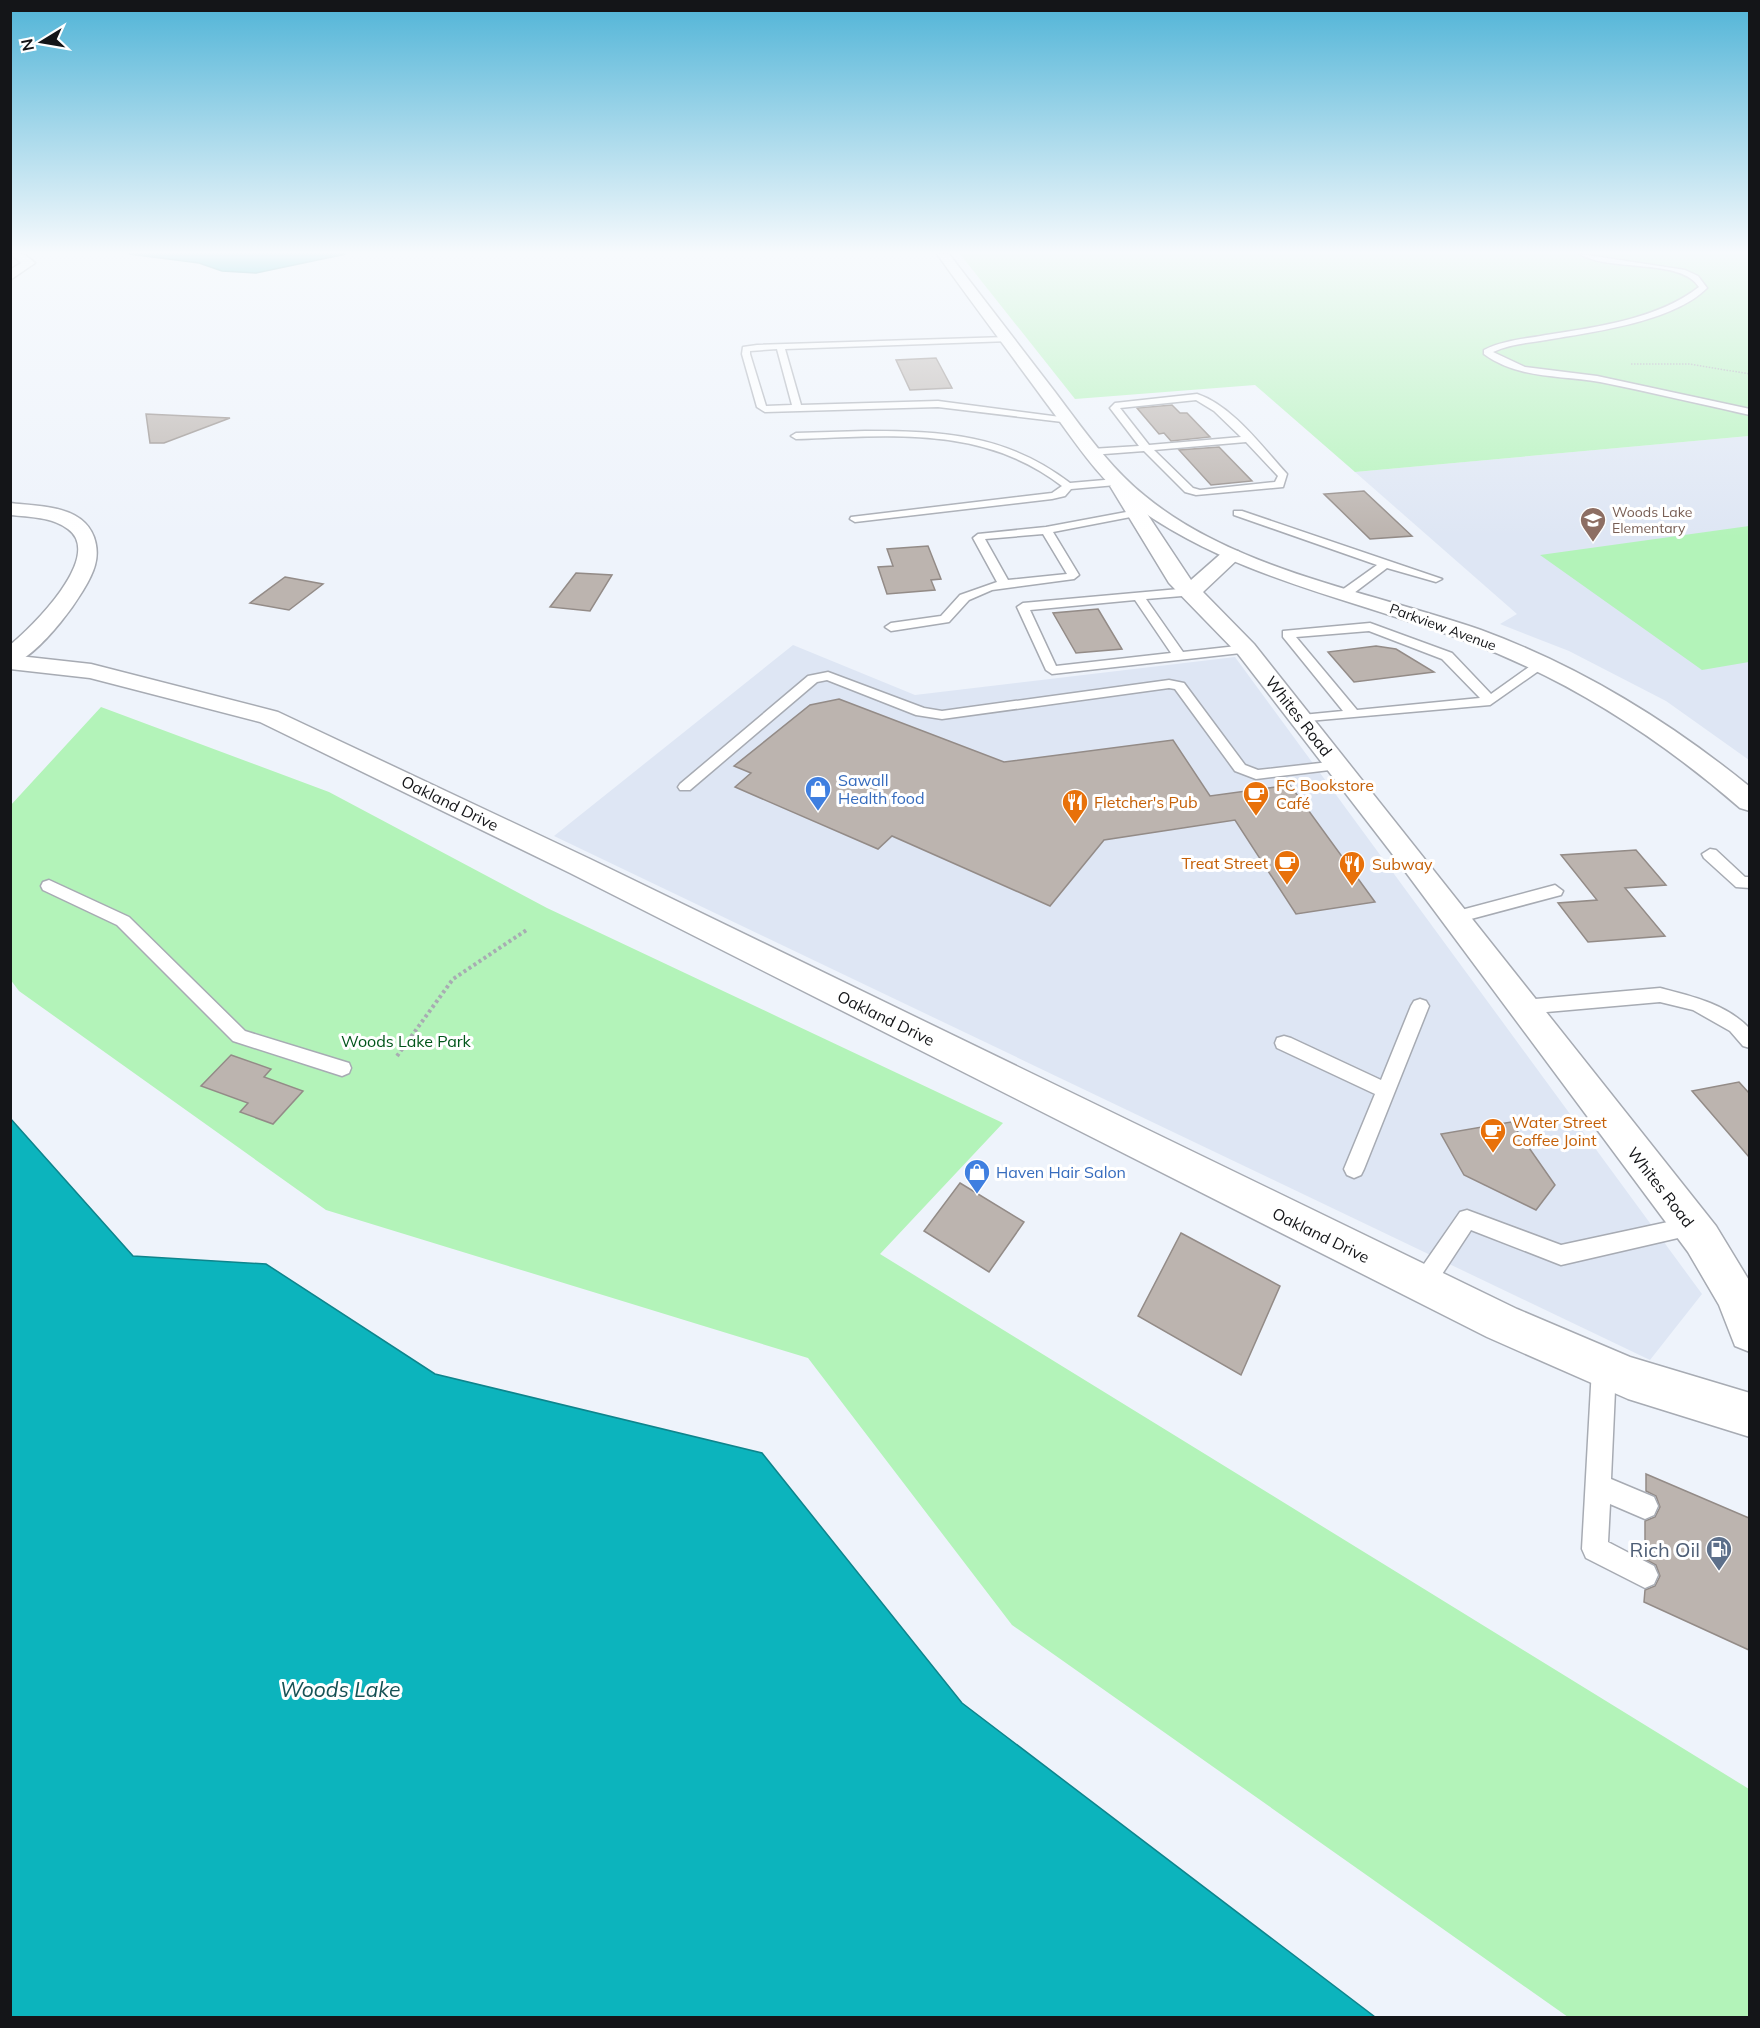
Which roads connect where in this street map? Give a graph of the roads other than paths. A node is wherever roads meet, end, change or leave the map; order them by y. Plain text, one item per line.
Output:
1 (750, 349) edge
2 (781, 349) edge
3 (1014, 349) edge
4 (1492, 349) edge
5 (798, 409) junction
6 (1749, 411) edge
7 (1068, 421) junction
8 (796, 436) dead end
9 (1248, 439) junction
10 (1146, 448) junction
11 (1091, 452) junction
12 (1117, 484) junction
13 (1068, 486) junction
14 (10, 509) edge
15 (1137, 513) junction
16 (1238, 513) dead end
17 (855, 519) dead end
18 (1046, 530) junction
19 (1231, 555) junction
20 (1385, 564) junction
21 (1436, 579) dead end
22 (1005, 584) junction
23 (1190, 592) junction
24 (1346, 593) junction
25 (1138, 597) junction
26 (891, 627) dead end
27 (1246, 649) junction
28 (1179, 656) junction
29 (10, 660) edge
30 (1541, 665) junction
31 (1490, 701) junction
32 (1353, 714) junction
33 (1302, 719) junction
34 (1338, 765) junction
35 (685, 787) dead end
36 (1749, 802) edge
37 (1710, 854) dead end
38 (1749, 882) edge
39 (49, 886) dead end
40 (1555, 891) dead end
41 (1456, 917) junction
42 (1420, 1006) dead end
43 (1524, 1007) junction
44 (1749, 1041) edge
45 (1284, 1043) dead end
46 (342, 1068) dead end
47 (1386, 1090) junction
48 (1354, 1169) dead end
49 (1691, 1226) junction
50 (1423, 1284) junction
51 (1749, 1332) edge
52 (1604, 1368) junction
53 (1749, 1415) edge
54 (1598, 1486) junction
55 (1645, 1506) dead end
56 (1645, 1575) dead end

1 - 5 lane
2 - 5 lane
3 - 7 street, Whites Road
4 - 6 lane
5 - 7 lane
7 - 11 street, Whites Road
8 - 13 lane
9 - 10 lane
9 - 10 lane
9 - 10 lane
10 - 11 lane
11 - 12 street, Whites Road
12 - 13 lane
12 - 15 street, Whites Road
12 - 19 street, Parkview Avenue
13 - 17 lane
14 - 29 street
15 - 18 lane
15 - 23 street, Whites Road
16 - 20 lane
18 - 22 lane
18 - 22 lane
19 - 23 street
19 - 24 street, Parkview Avenue
20 - 21 lane
20 - 24 lane
22 - 26 lane
23 - 25 lane
23 - 27 street, Whites Road
24 - 30 street, Parkview Avenue
25 - 28 lane
25 - 28 lane
27 - 28 lane
27 - 33 street, Whites Road
29 - 50 street, Oakland Drive
30 - 31 lane
30 - 36 street, Parkview Avenue
31 - 32 lane
31 - 32 lane
32 - 33 lane
33 - 34 street, Whites Road
34 - 35 lane
34 - 41 street, Whites Road
37 - 38 lane
39 - 46 lane
40 - 41 lane
41 - 43 street, Whites Road
42 - 47 lane
43 - 44 lane
43 - 49 street, Whites Road
45 - 47 lane
47 - 48 lane
49 - 50 lane
49 - 51 street, Whites Road
50 - 52 street, Oakland Drive
52 - 53 street, Oakland Drive
52 - 54 lane
54 - 55 lane
54 - 56 lane

